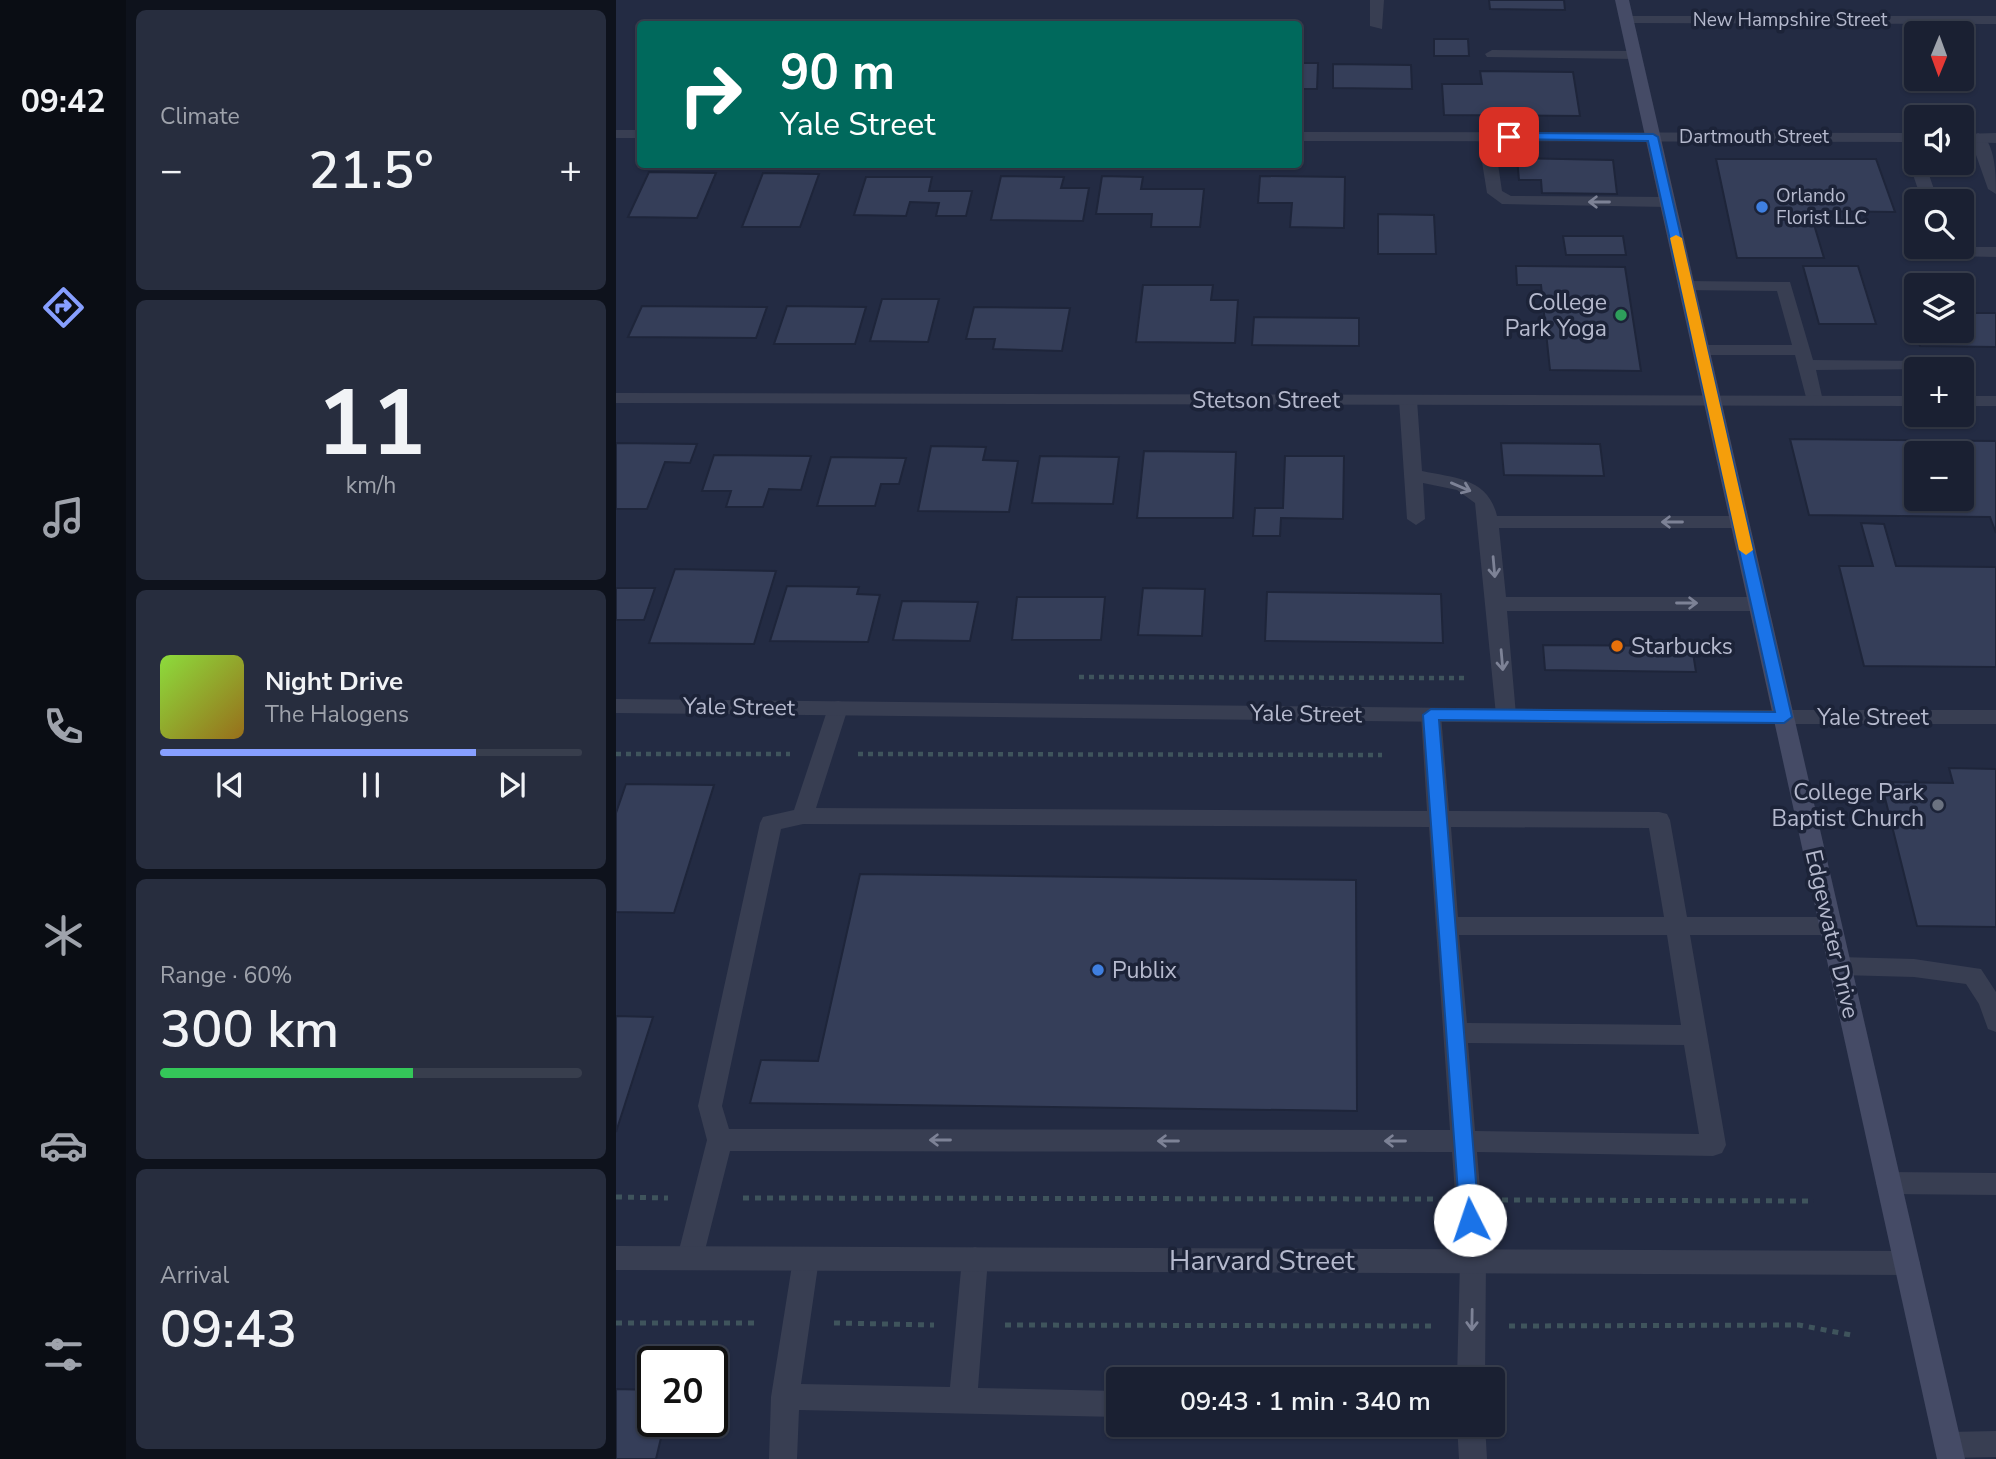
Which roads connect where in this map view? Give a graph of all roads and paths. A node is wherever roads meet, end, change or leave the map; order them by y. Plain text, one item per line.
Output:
1 (1377, 0) edge
2 (1622, 0) edge
3 (1627, 19) junction
4 (1996, 20) edge
5 (1377, 26) dead end
6 (1492, 54) dead end
7 (1634, 55) junction
8 (616, 134) edge
9 (637, 134) edge
10 (1302, 136) edge
11 (1486, 137) junction
12 (1653, 137) junction
13 (1904, 138) edge
14 (1974, 138) edge
15 (1996, 138) edge
16 (1974, 146) edge
17 (1996, 190) edge
18 (1667, 202) junction
19 (1974, 252) edge
20 (1996, 252) edge
21 (1686, 286) junction
22 (1701, 350) junction
23 (1804, 358) junction
24 (1904, 364) edge
25 (616, 398) edge
26 (1408, 400) junction
27 (1712, 400) junction
28 (1814, 401) junction
29 (1904, 401) edge
30 (1974, 401) edge
31 (1996, 401) edge
32 (1413, 475) junction
33 (1416, 519) dead end
34 (1489, 522) junction
35 (1740, 522) junction
36 (1497, 604) junction
37 (1759, 604) junction
38 (616, 706) edge
39 (838, 708) junction
40 (1431, 715) junction
41 (1506, 715) junction
42 (1784, 717) junction
43 (1996, 717) edge
44 (616, 754) edge
45 (822, 754) junction
46 (1382, 755) dead end
47 (803, 816) junction
48 (1436, 817) junction
49 (1446, 926) junction
50 (1677, 926) junction
51 (1830, 926) junction
52 (1839, 966) junction
53 (1996, 1022) edge
54 (1455, 1033) junction
55 (1695, 1035) junction
56 (720, 1140) junction
57 (1463, 1141) junction
58 (1889, 1183) junction
59 (1996, 1184) edge
60 (616, 1197) edge
61 (706, 1198) junction
62 (1468, 1199) junction
63 (1814, 1201) dead end
64 (616, 1258) edge
65 (690, 1258) junction
66 (806, 1259) junction
67 (975, 1259) junction
68 (1473, 1261) junction
69 (1907, 1263) junction
70 (616, 1323) edge
71 (797, 1323) junction
72 (969, 1325) junction
73 (1472, 1326) junction
74 (1851, 1335) dead end
75 (1471, 1367) edge
76 (785, 1397) junction
77 (963, 1401) junction
78 (1106, 1404) edge
79 (1472, 1437) edge
80 (1996, 1444) edge
81 (1950, 1452) edge
82 (783, 1459) edge
83 (1473, 1459) edge

1 - 5 street
2 - 3 street, Edgewater Drive
3 - 4 street, New Hampshire Street
3 - 7 street, Edgewater Drive
6 - 7 street
7 - 12 street, Edgewater Drive
8 - 9 street
10 - 11 street, Dartmouth Street
11 - 12 street, Dartmouth Street
18 -> 11 street
12 - 13 street, Dartmouth Street
12 - 18 street, Edgewater Drive
14 - 15 street
16 - 17 street
18 - 21 street, Edgewater Drive
19 - 20 street
21 - 22 street, Edgewater Drive
21 - 23 street
22 - 23 street
22 - 27 street, Edgewater Drive
23 - 24 street
23 - 28 street
25 - 26 street, Stetson Street
26 - 27 street, Stetson Street
26 - 32 street
27 - 28 street, Stetson Street
27 - 35 street, Edgewater Drive
28 - 29 street, Stetson Street
30 - 31 street
32 - 33 street
32 -> 34 street
35 -> 34 street
34 -> 36 street
35 - 37 street, Edgewater Drive
36 -> 37 street
36 -> 41 street
37 - 42 street, Edgewater Drive
38 - 39 street, Yale Street
39 - 40 street, Yale Street
39 - 45 street
40 - 41 street, Yale Street
40 - 48 street
41 - 42 street, Yale Street
42 - 43 street, Yale Street
42 - 51 street, Edgewater Drive
44 - 45 path
45 - 46 path
45 - 47 street
47 - 48 street
47 - 56 street
48 - 49 street
48 - 50 street
49 - 50 street
49 - 54 street
50 - 51 street
50 - 55 street
51 - 52 street, Edgewater Drive
52 - 53 street
52 - 58 street, Edgewater Drive
54 - 55 street
54 - 57 street
55 - 57 street
57 -> 56 street
56 - 61 street
57 - 62 street
58 - 59 street
58 - 69 street, Edgewater Drive
60 - 61 path
61 - 62 path
61 - 65 street
62 - 63 path
62 - 68 street
64 - 65 street, Harvard Street
65 - 66 street, Harvard Street
66 - 67 street, Harvard Street
66 - 71 street
67 - 68 street, Harvard Street
67 - 72 street
68 - 69 street, Harvard Street
68 -> 73 street
69 - 81 street, Edgewater Drive
70 - 71 path
71 - 72 path
71 - 76 street
72 - 73 path
72 - 77 street
73 - 74 path
73 - 75 street
76 - 77 street
76 - 82 street
77 - 78 street
79 - 83 street
80 - 81 street

